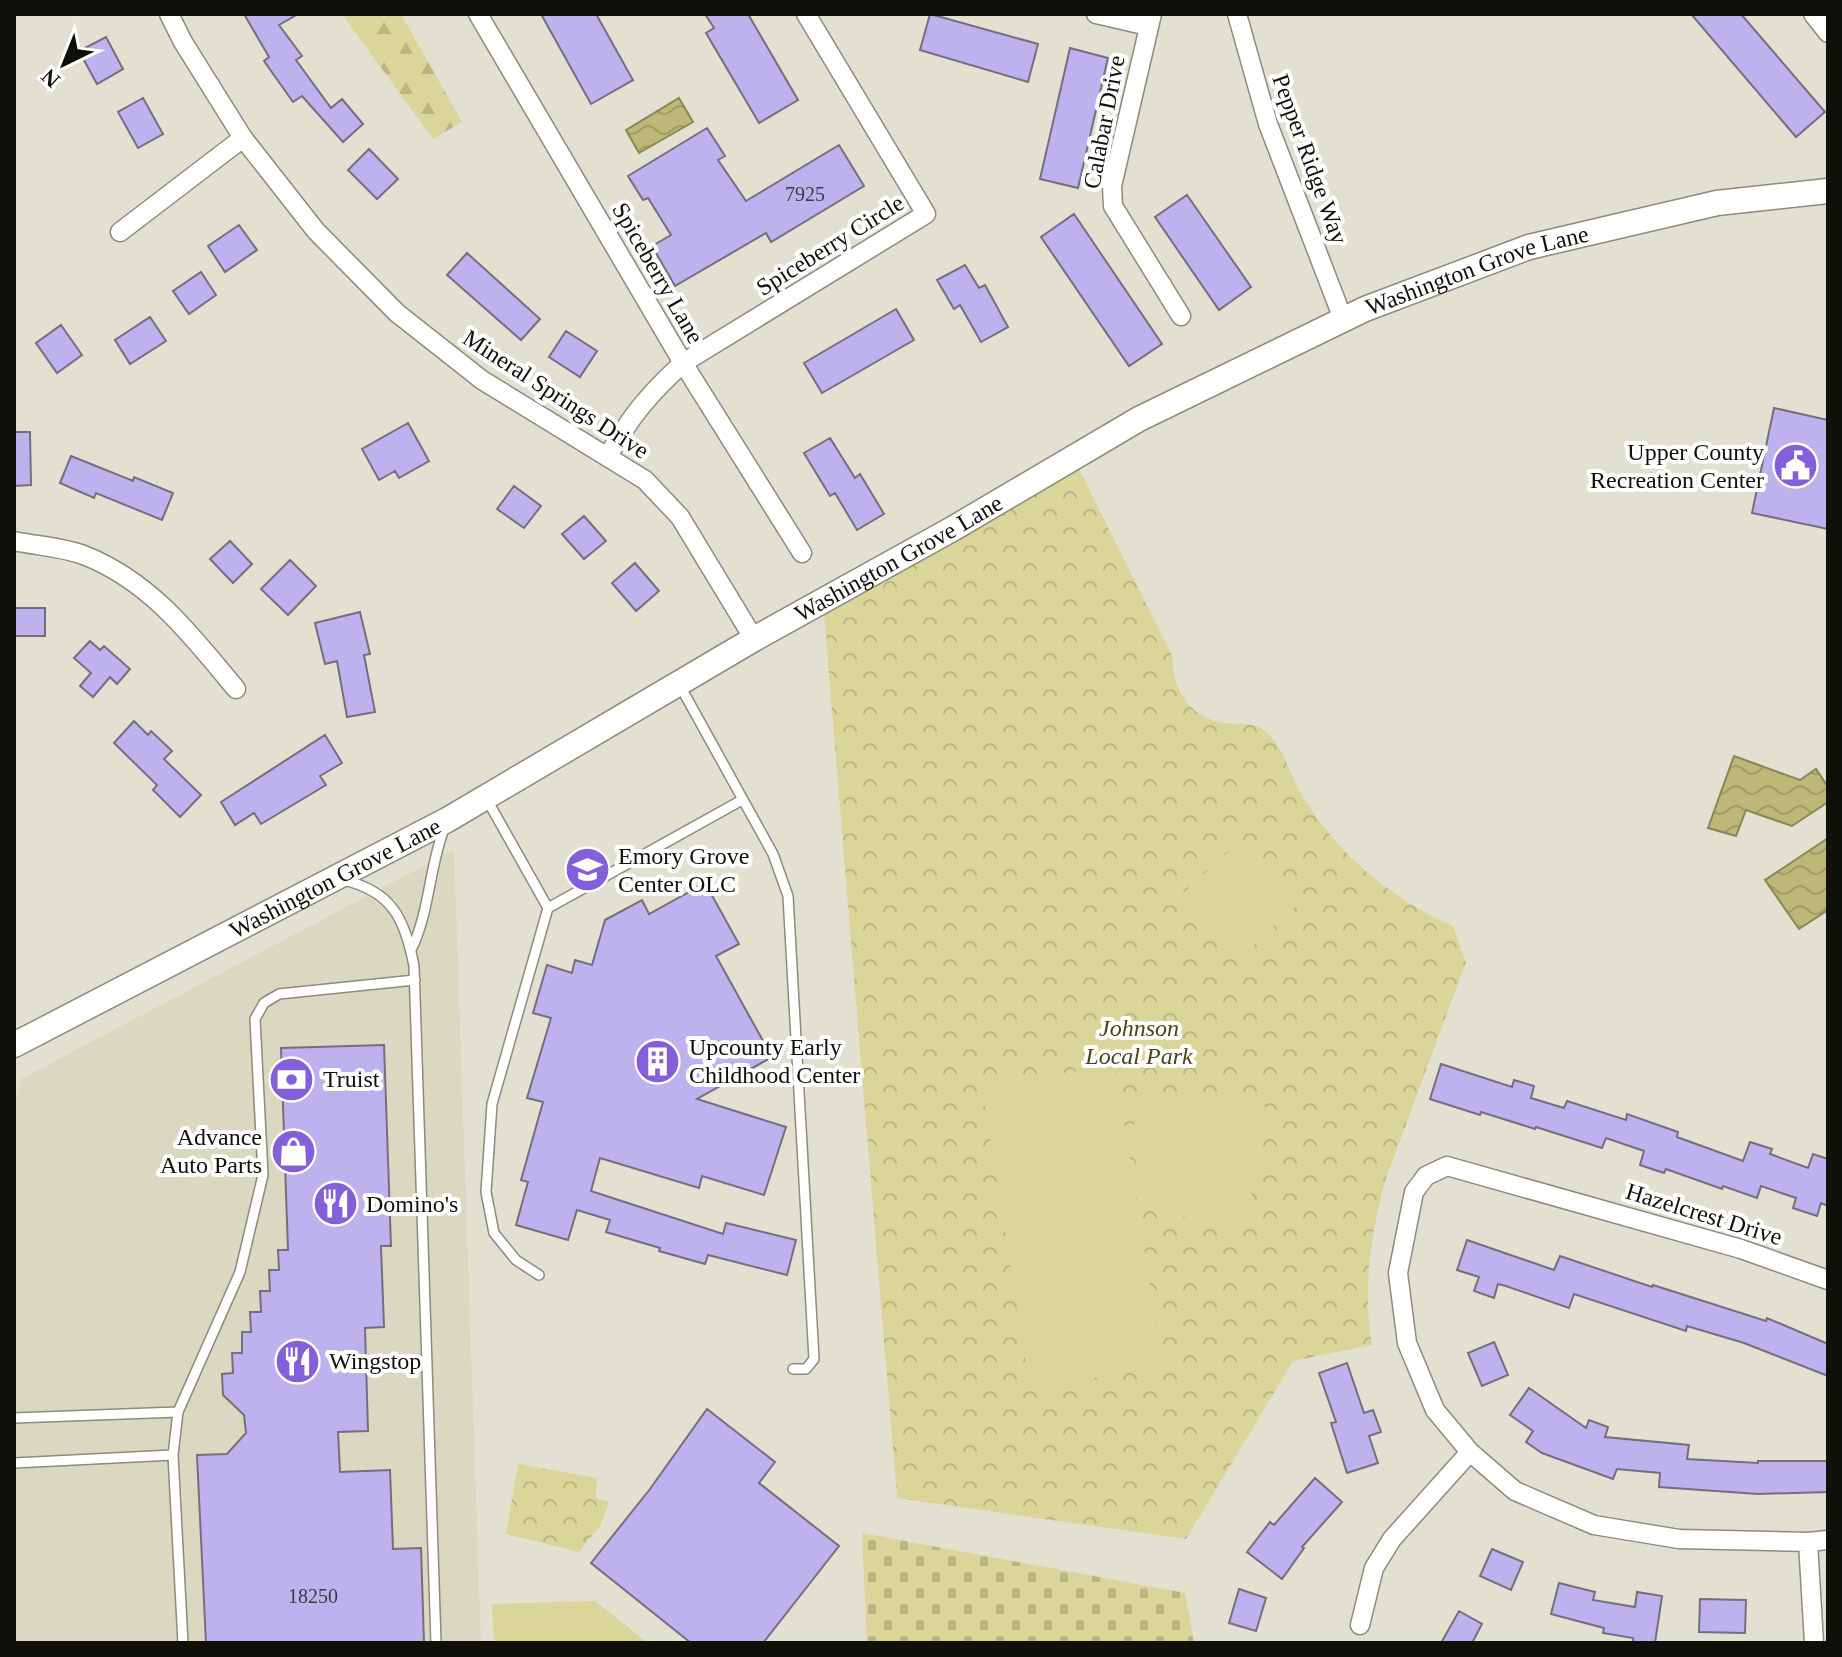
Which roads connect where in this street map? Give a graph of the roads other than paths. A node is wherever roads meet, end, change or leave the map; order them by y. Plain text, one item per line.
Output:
1 (169, 14) edge
2 (478, 14) edge
3 (806, 14) edge
4 (1096, 14) edge
5 (1237, 14) edge
6 (1813, 14) edge
7 (1150, 20) edge
8 (1828, 33) edge
9 (243, 138) junction
10 (1828, 191) edge
11 (120, 232) dead end
12 (1181, 316) dead end
13 (1343, 319) junction
14 (683, 363) junction
15 (608, 456) junction
16 (14, 541) edge
17 (802, 553) dead end
18 (754, 639) junction
19 (679, 684) junction
20 (236, 689) dead end
21 (486, 798) junction
22 (742, 800) junction
23 (447, 820) junction
24 (336, 879) junction
25 (548, 908) junction
26 (411, 950) junction
27 (415, 980) junction
28 (14, 1045) edge
29 (539, 1275) dead end
30 (1828, 1280) edge
31 (793, 1369) dead end
32 (178, 1412) junction
33 (14, 1418) edge
34 (1470, 1452) junction
35 (173, 1455) junction
36 (14, 1463) edge
37 (1828, 1540) edge
38 (1808, 1542) junction
39 (1360, 1625) dead end
40 (183, 1643) edge
41 (436, 1643) edge
42 (1814, 1643) edge

1 - 9 street, Mineral Springs Drive
2 - 14 street, Spiceberry Lane
3 - 14 street, Spiceberry Circle
4 - 7 street
5 - 13 street, Pepper Ridge Way
6 - 8 street
7 - 12 street, Calabar Drive
9 - 11 street
9 - 15 street, Mineral Springs Drive
10 - 13 street, Washington Grove Lane
13 - 18 street, Washington Grove Lane
14 - 15 street
14 - 17 street, Spiceberry Lane
15 - 18 street, Mineral Springs Drive
16 - 20 street
18 - 19 street, Washington Grove Lane
19 - 21 street, Washington Grove Lane
19 - 22 lane
21 - 23 street, Washington Grove Lane
21 - 25 lane
22 - 25 lane
22 - 31 lane
23 - 24 street, Washington Grove Lane
23 - 26 lane
24 - 26 lane
24 - 28 street, Washington Grove Lane
25 - 29 lane
26 - 27 lane
27 - 32 lane
27 - 41 lane
30 - 34 street, Hazelcrest Drive
32 - 33 lane
32 - 35 lane
34 - 38 street
34 - 39 street
35 - 36 lane
35 - 40 lane
37 - 38 street
38 - 42 street

